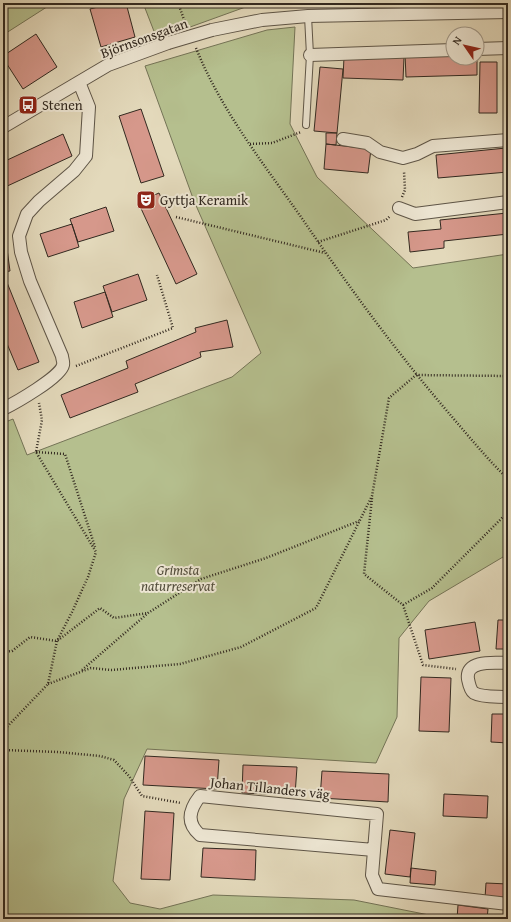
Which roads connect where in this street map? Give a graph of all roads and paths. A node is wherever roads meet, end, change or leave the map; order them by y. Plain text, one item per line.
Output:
1 (178, 3) edge
2 (508, 12) edge
3 (308, 16) junction
4 (189, 32) dead end
5 (195, 46) dead end
6 (508, 48) edge
7 (485, 49) edge
8 (445, 50) edge
9 (310, 55) junction
10 (79, 82) junction
11 (306, 125) joint
12 (3, 127) edge
13 (343, 139) dead end
14 (508, 140) edge
15 (249, 144) junction
16 (403, 158) junction
17 (508, 202) edge
18 (399, 208) junction
19 (176, 218) dead end
20 (318, 242) junction
21 (325, 253) junction
22 (157, 274) dead end
23 (58, 373) junction
24 (416, 375) junction
25 (508, 376) edge
26 (36, 389) junction
27 (3, 408) edge
28 (36, 452) junction
29 (508, 479) edge
30 (372, 496) junction
31 (508, 512) edge
32 (360, 521) junction
33 (96, 552) junction
34 (403, 606) junction
35 (148, 613) junction
36 (57, 641) junction
37 (3, 652) edge
38 (508, 663) edge
39 (470, 671) junction
40 (79, 672) junction
41 (48, 684) junction
42 (508, 697) edge
43 (3, 731) edge
44 (3, 750) edge
45 (193, 805) junction
46 (374, 850) junction
47 (508, 904) edge

1 - 4 path
2 - 3 street, Björnsonsgatan
3 - 9 lane
3 - 10 street, Björnsonsgatan, bridge
5 - 15 path
6 - 7 street
8 - 9 street
9 - 11 lane
10 - 12 street, Björnsonsgatan
10 - 23 street
11 - 15 path
13 - 16 street
14 - 16 street
15 - 20 path
16 - 18 path
17 - 18 street
18 - 20 path
19 - 21 path
20 - 21 path
21 - 24 path
22 - 23 path
23 - 26 street
24 - 25 path
24 - 29 path
24 - 30 path
26 - 27 street
26 - 28 path
28 - 33 path
28 - 33 path
30 - 32 path
30 - 34 path
31 - 34 path
32 - 35 path
32 - 40 path
33 - 36 path
34 - 39 path
35 - 36 path
35 - 40 path
36 - 37 path
36 - 41 path
38 - 39 street
39 - 42 street
40 - 41 path
41 - 43 path
44 - 45 path
45 - 46 street
45 - 46 street, Johan Tillanders väg
46 - 47 street, Johan Tillanders väg

